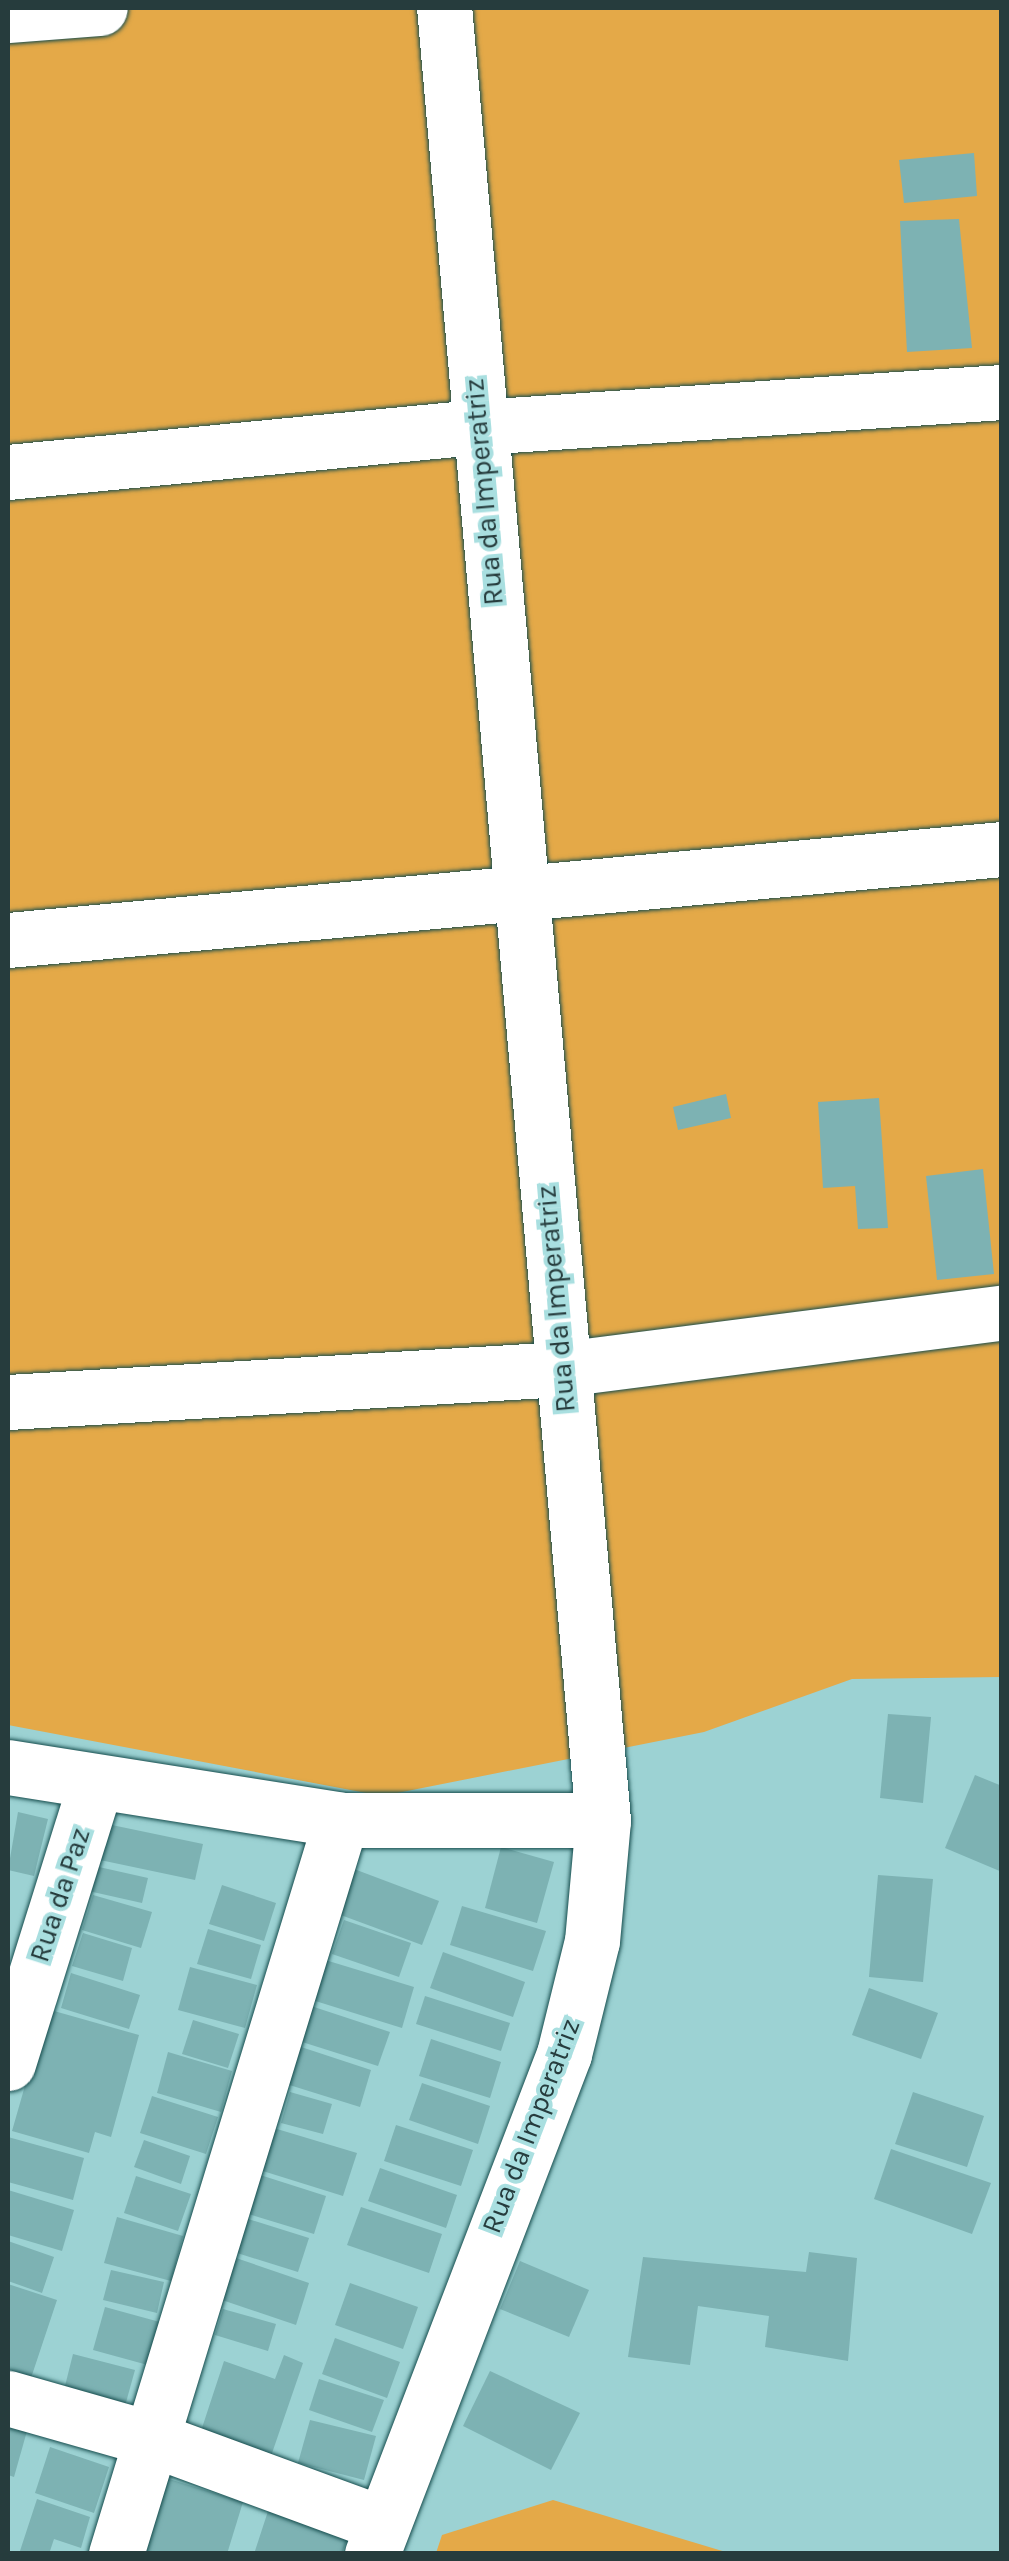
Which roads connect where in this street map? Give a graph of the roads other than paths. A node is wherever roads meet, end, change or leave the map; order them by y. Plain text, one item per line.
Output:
1 (100, 8) edge
2 (444, 8) edge
3 (8, 16) edge
4 (1002, 392) edge
5 (478, 427) junction
6 (8, 472) edge
7 (1002, 849) edge
8 (519, 894) junction
9 (8, 940) edge
10 (1002, 1313) edge
11 (562, 1369) junction
12 (8, 1402) edge
13 (8, 1767) edge
14 (95, 1785) junction
15 (341, 1820) junction
16 (603, 1820) junction
17 (8, 2063) edge
18 (8, 2398) edge
19 (152, 2439) junction
20 (376, 2538) edge
21 (116, 2554) edge

1 - 3 street
2 - 5 street, Rua da Imperatriz
4 - 5 street
5 - 6 street
5 - 8 street, Rua da Imperatriz
7 - 8 street
8 - 9 street
8 - 11 street, Rua da Imperatriz
10 - 11 street
11 - 12 street
11 - 16 street, Rua da Imperatriz
13 - 14 street
14 - 15 street
14 - 17 street, Rua da Paz
15 - 16 street
15 - 19 street
16 - 20 street, Rua da Imperatriz
18 - 19 street
19 - 20 street
19 - 21 street

